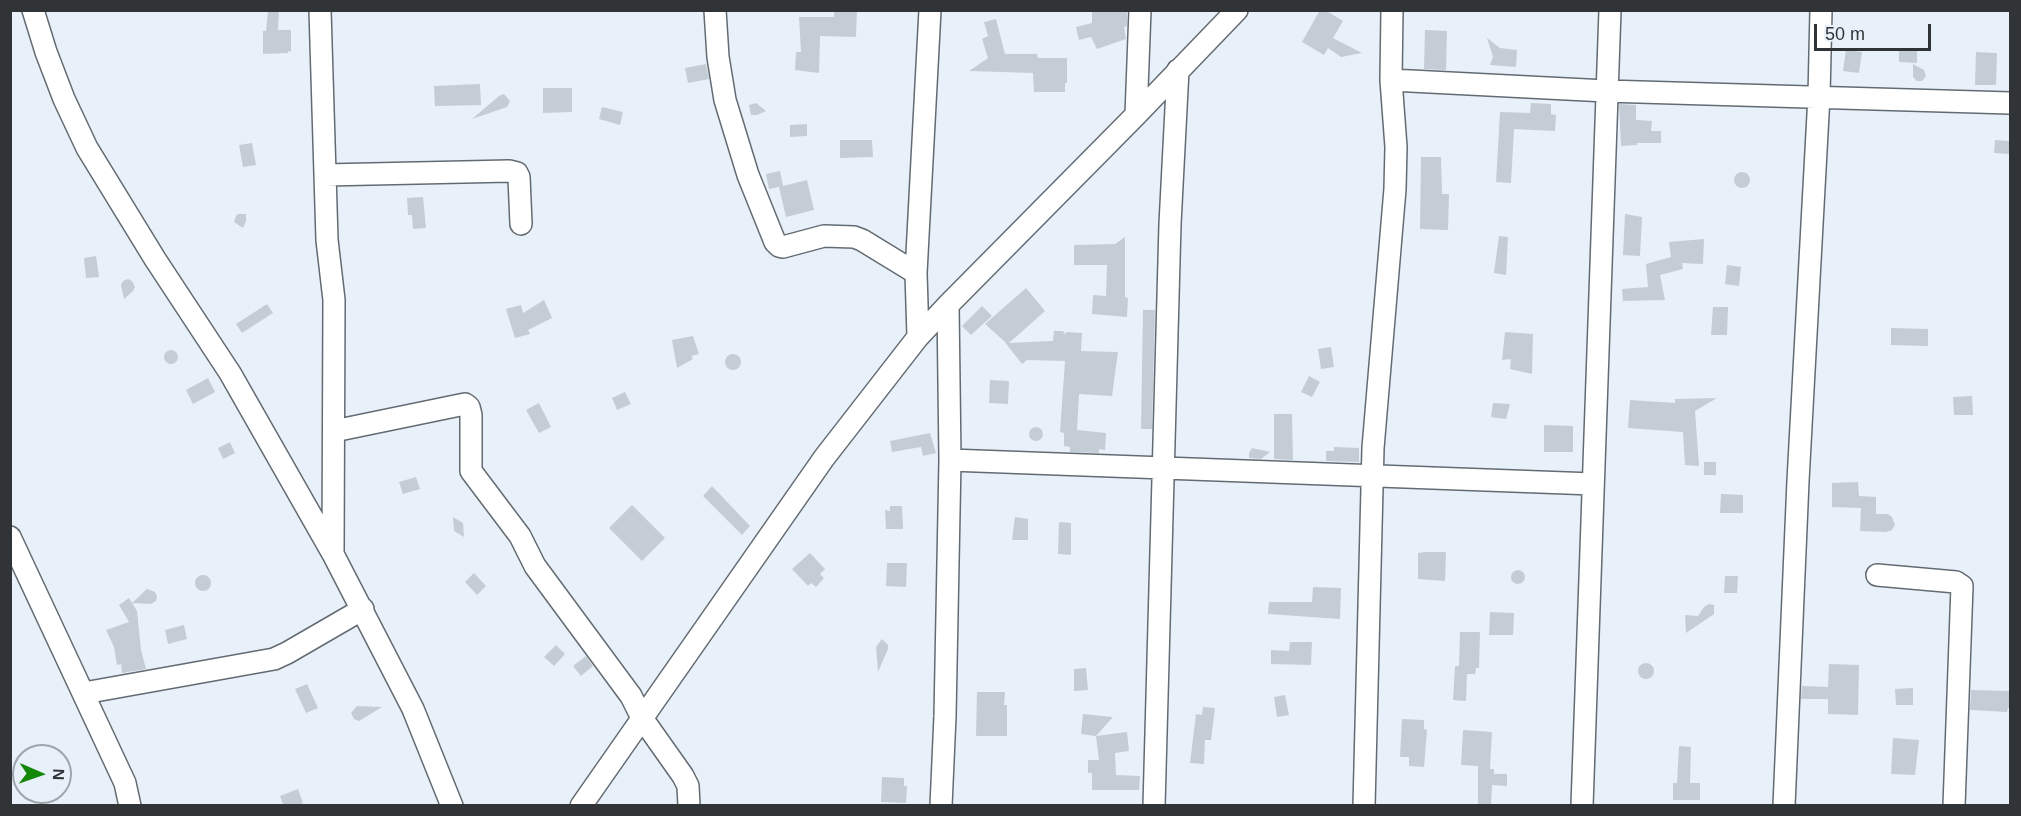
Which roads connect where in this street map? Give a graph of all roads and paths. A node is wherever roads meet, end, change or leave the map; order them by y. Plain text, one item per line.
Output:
1 (33, 10) edge
2 (320, 10) edge
3 (715, 10) edge
4 (930, 10) edge
5 (1140, 10) edge
6 (1237, 10) edge
7 (1392, 10) edge
8 (1610, 10) edge
9 (1821, 10) edge
10 (1178, 70) junction
11 (1391, 80) junction
12 (1606, 91) junction
13 (1819, 96) junction
14 (2010, 103) edge
15 (1136, 115) junction
16 (325, 175) junction
17 (521, 224) dead end
18 (916, 273) junction
19 (948, 305) junction
20 (918, 337) junction
21 (334, 431) junction
22 (950, 460) junction
23 (1163, 467) junction
24 (1372, 477) junction
25 (1593, 484) junction
26 (10, 537) edge
27 (333, 554) junction
28 (1877, 576) dead end
29 (363, 609) junction
30 (84, 693) junction
31 (642, 718) junction
32 (130, 806) edge
33 (452, 806) edge
34 (581, 806) edge
35 (689, 806) edge
36 (941, 806) edge
37 (1154, 806) edge
38 (1364, 806) edge
39 (1582, 806) edge
40 (1784, 806) edge
41 (1954, 806) edge

1 - 27 street
2 - 16 street
3 - 18 street
4 - 18 street
5 - 15 street
6 - 10 street
7 - 11 street
8 - 12 street
9 - 13 street
10 - 15 street
10 - 23 street
11 - 12 street
11 - 24 street
12 - 13 street
12 - 25 street
13 - 14 street
13 - 40 street
15 - 19 street
16 - 17 street
16 - 21 street
18 - 20 street
19 - 20 street
19 - 22 street
20 - 31 street
21 - 27 street
21 - 31 street
22 - 23 street
22 - 36 street
23 - 24 street
23 - 37 street
24 - 25 street
24 - 38 street
25 - 39 street
26 - 30 street
27 - 29 street
28 - 41 street
29 - 30 street
29 - 33 street
30 - 32 street
31 - 34 street
31 - 35 street

